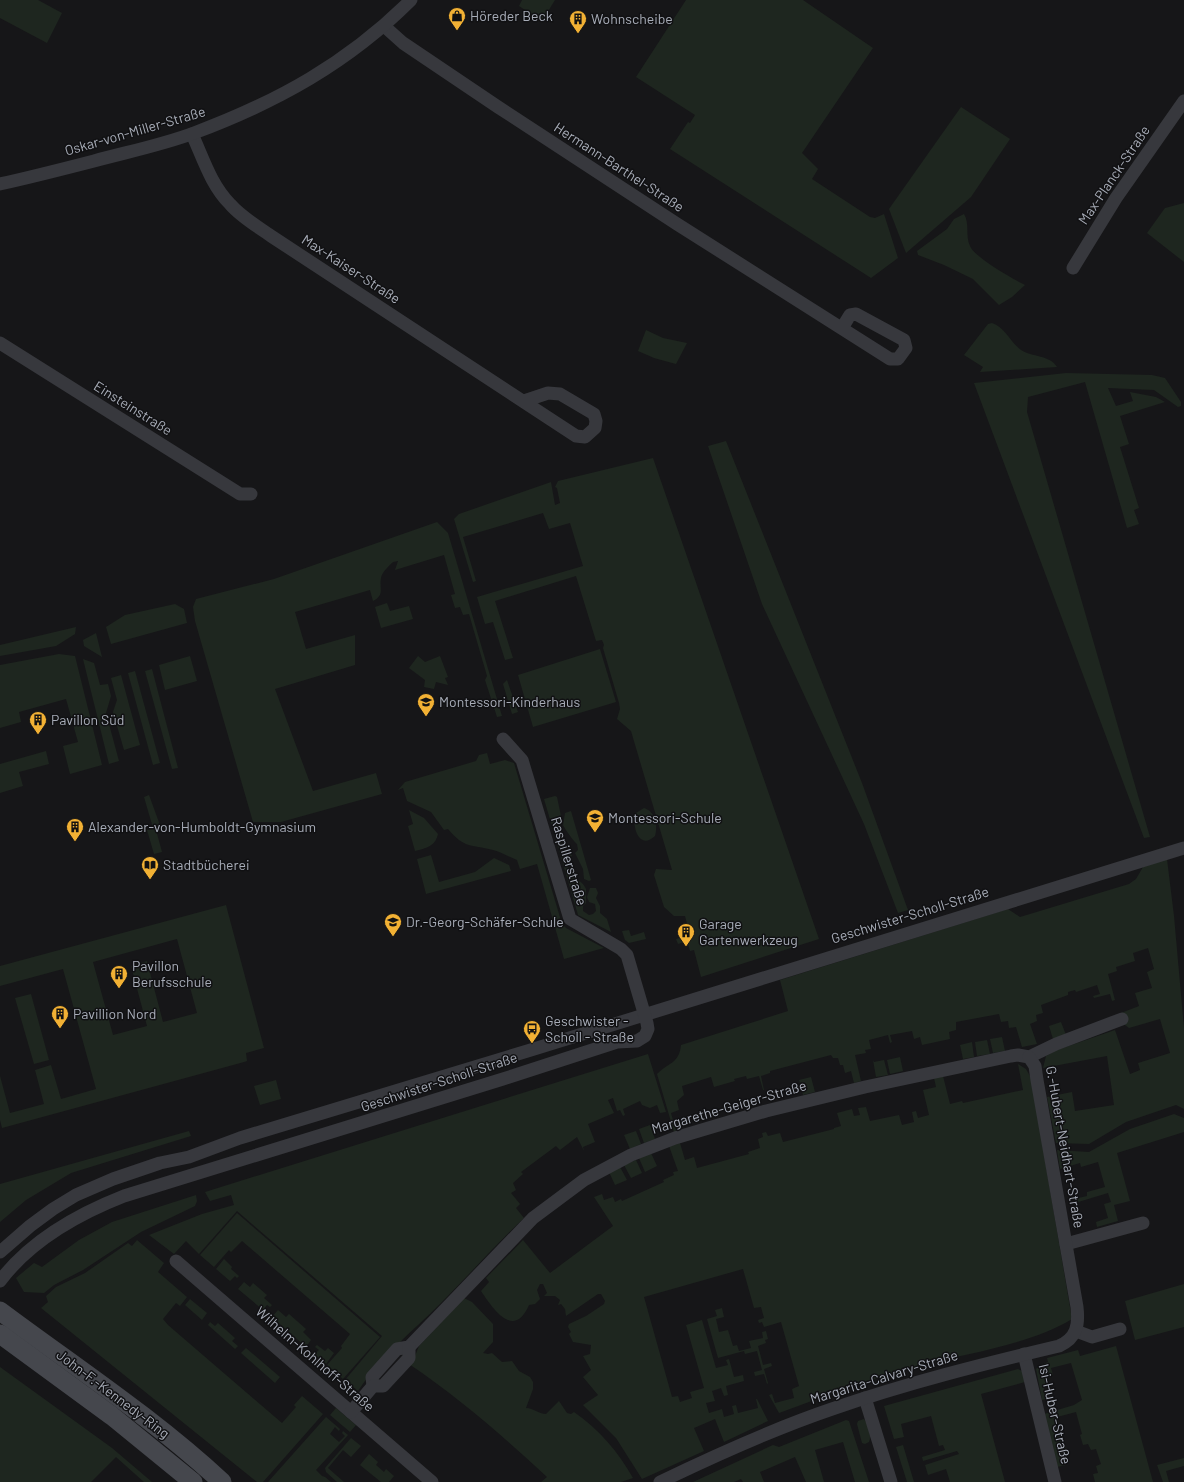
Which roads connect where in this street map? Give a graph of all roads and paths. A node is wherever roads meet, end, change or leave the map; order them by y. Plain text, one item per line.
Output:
1 (411, 0) edge
2 (384, 26) junction
3 (1184, 101) edge
4 (192, 134) junction
5 (0, 184) edge
6 (1073, 268) dead end
7 (842, 328) junction
8 (0, 343) edge
9 (524, 401) junction
10 (251, 494) dead end
11 (503, 739) dead end
12 (1184, 848) edge
13 (645, 1014) junction
14 (1122, 1019) dead end
15 (1029, 1057) junction
16 (220, 1144) junction
17 (220, 1165) junction
18 (1143, 1223) dead end
19 (1066, 1244) junction
20 (0, 1252) edge
21 (176, 1261) dead end
22 (0, 1281) edge
23 (0, 1311) edge
24 (1120, 1329) dead end
25 (1076, 1331) junction
26 (0, 1334) edge
27 (1024, 1354) junction
28 (865, 1398) junction
29 (351, 1412) junction
30 (193, 1482) edge
31 (222, 1482) edge
32 (432, 1482) edge
33 (660, 1482) edge
34 (891, 1482) edge
35 (1055, 1482) edge

1 - 2 street, Oskar-von-Miller-Straße
2 - 4 street, Oskar-von-Miller-Straße
2 - 7 street, Hermann-Barthel-Straße
3 - 6 street, Max-Planck-Straße
4 - 5 street, Oskar-von-Miller-Straße
4 - 9 street, Max-Kaiser-Straße
7 - 7 street, Hermann-Barthel-Straße
8 - 10 street, Einsteinstraße
9 - 9 street, Max-Kaiser-Straße
11 - 13 street, Raspillerstraße
12 - 13 street, Geschwister-Scholl-Straße
13 - 16 street, Geschwister-Scholl-Straße
13 - 17 street, Geschwister-Scholl-Straße
14 - 15 street, Margarethe-Geiger-Straße
15 - 19 street, G.-Hubert-Neidhart-Straße
15 - 29 street, Margarethe-Geiger-Straße
16 - 17 street
16 - 20 street, Geschwister-Scholl-Straße
17 - 22 street, Geschwister-Scholl-Straße
18 - 19 street, G.-Hubert-Neidhart-Straße
19 - 25 street, G.-Hubert-Neidhart-Straße
21 - 29 street, Wilhelm-Kohlhoff-Straße
23 - 31 main road, John-F.-Kennedy-Ring
24 - 25 street
25 - 27 street, Margarita-Calvary-Straße
26 - 30 main road, John-F.-Kennedy-Ring
27 - 28 street, Margarita-Calvary-Straße
27 - 35 street, Isi-Huber-Straße
28 - 33 street, Margarita-Calvary-Straße
28 - 34 street
29 - 32 street, Wilhelm-Kohlhoff-Straße

